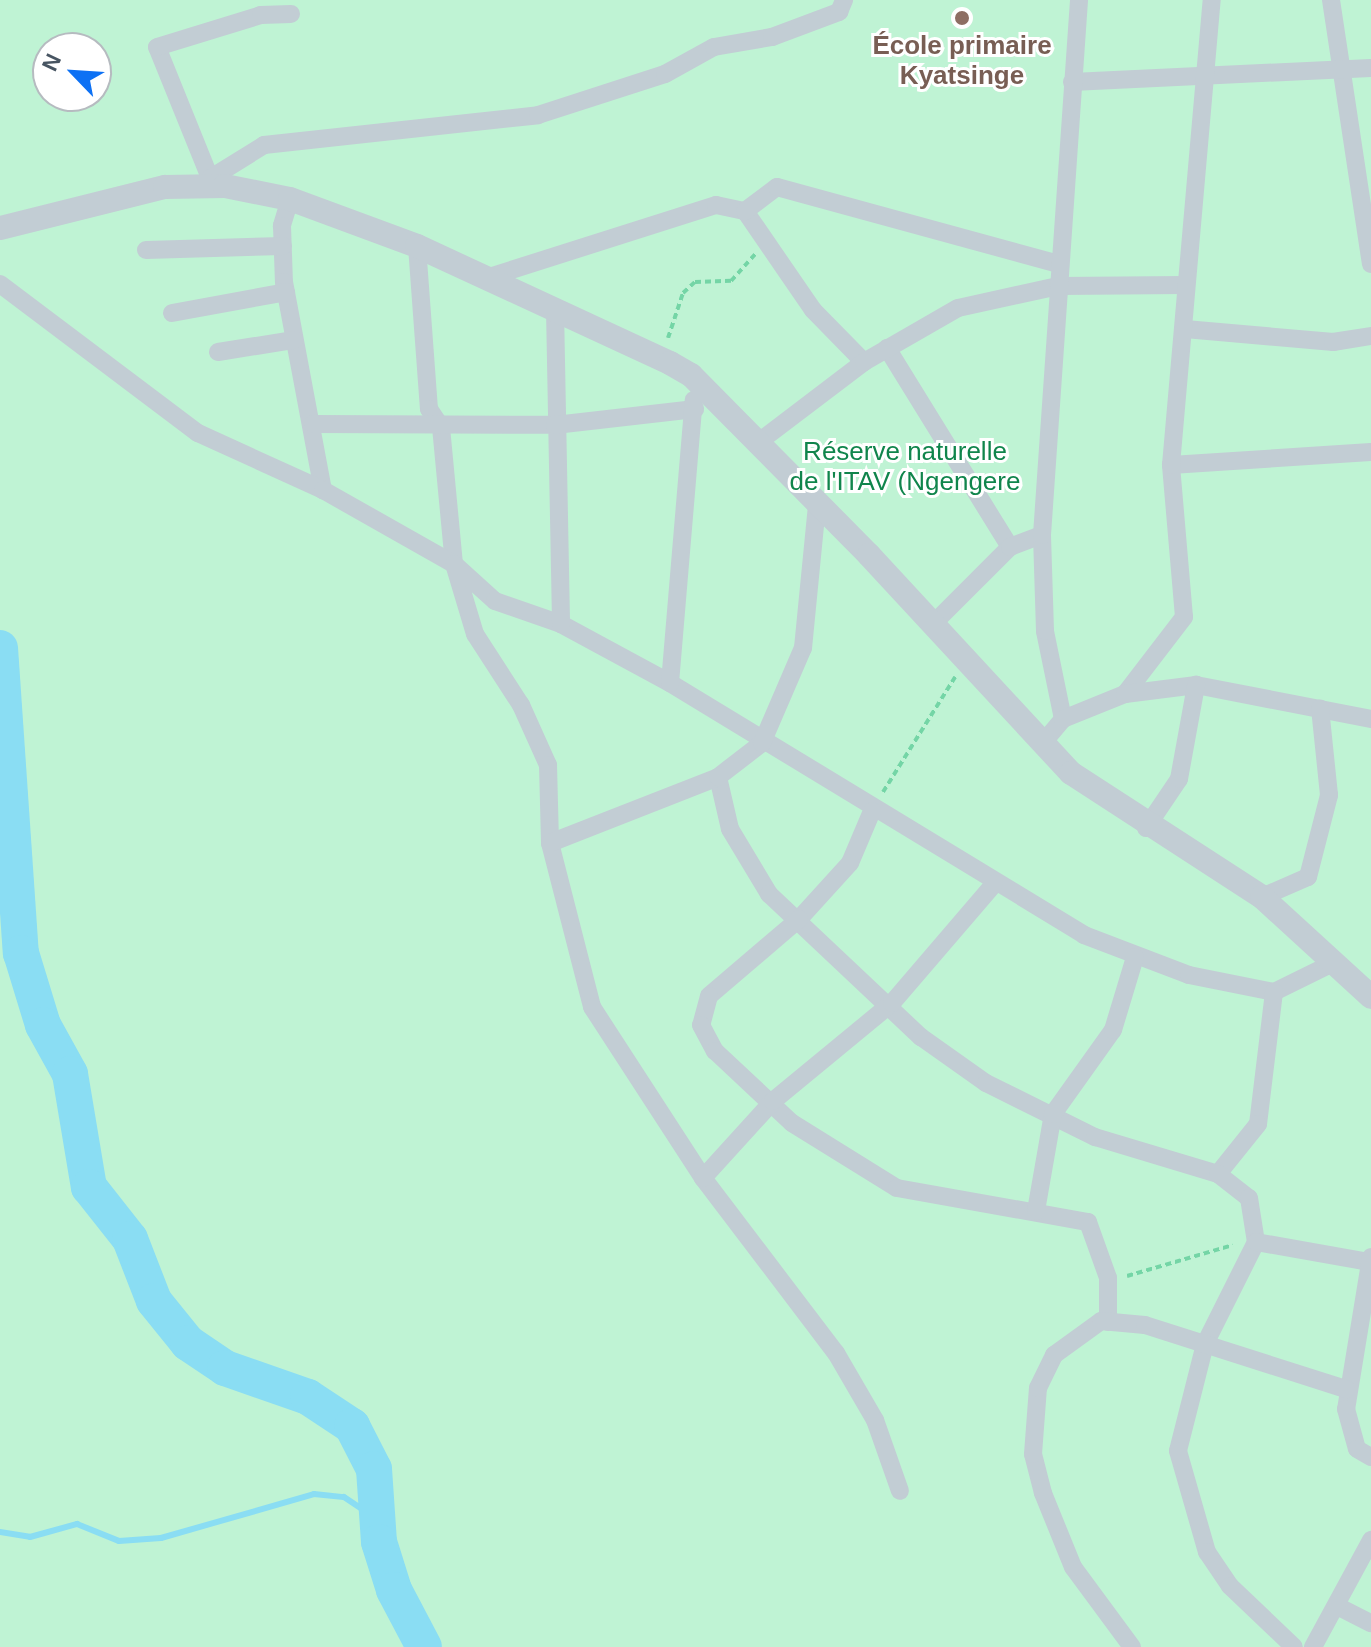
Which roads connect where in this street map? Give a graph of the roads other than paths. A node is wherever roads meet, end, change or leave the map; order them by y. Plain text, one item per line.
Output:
1 (844, 0) edge
2 (1079, 0) edge
3 (1212, 0) edge
4 (1331, 0) edge
5 (291, 14) dead end
6 (1338, 68) junction
7 (1371, 68) edge
8 (1208, 78) junction
9 (1072, 82) junction
10 (204, 182) junction
11 (290, 199) junction
12 (745, 211) junction
13 (0, 228) edge
14 (283, 246) junction
15 (417, 246) junction
16 (146, 250) dead end
17 (1059, 264) junction
18 (1371, 264) edge
19 (489, 277) junction
20 (0, 284) edge
21 (1185, 285) junction
22 (1058, 286) junction
23 (286, 292) junction
24 (555, 309) junction
25 (172, 313) dead end
26 (1185, 329) junction
27 (1371, 336) edge
28 (294, 340) junction
29 (887, 348) junction
30 (218, 352) dead end
31 (864, 362) junction
32 (691, 375) junction
33 (695, 409) junction
34 (313, 424) junction
35 (555, 425) junction
36 (441, 427) junction
37 (756, 444) junction
38 (1371, 452) edge
39 (1171, 465) junction
40 (323, 490) junction
41 (817, 506) junction
42 (1042, 535) junction
43 (1010, 547) junction
44 (454, 564) junction
45 (561, 624) junction
46 (933, 624) junction
47 (670, 683) junction
48 (1196, 685) junction
49 (1125, 694) junction
50 (1320, 708) junction
51 (1063, 719) junction
52 (1371, 719) edge
53 (762, 743) junction
54 (1042, 744) junction
55 (718, 777) junction
56 (872, 811) junction
57 (1146, 828) junction
58 (550, 843) junction
59 (994, 884) junction
60 (1262, 897) junction
61 (799, 919) junction
62 (1135, 957) junction
63 (1331, 964) junction
64 (1274, 992) junction
65 (1371, 997) edge
66 (892, 1003) junction
67 (773, 1101) junction
68 (1053, 1114) junction
69 (1218, 1174) junction
70 (703, 1178) junction
71 (1036, 1211) junction
72 (1256, 1242) junction
73 (1370, 1260) edge
74 (1108, 1322) junction
75 (1205, 1344) junction
76 (1346, 1389) junction
77 (1371, 1457) edge
78 (900, 1491) dead end
79 (1371, 1540) edge
80 (1337, 1606) junction
81 (1371, 1623) edge
82 (1132, 1647) edge
83 (1294, 1647) edge
84 (1313, 1647) edge

1 - 10 street
2 - 9 street
3 - 8 street
4 - 6 street
5 - 10 street
6 - 7 street
6 - 8 street
6 - 18 street
8 - 9 street
8 - 21 street
9 - 17 street
10 - 11 street
10 - 13 street
11 - 14 street
11 - 15 street
12 - 17 street
12 - 19 street
12 - 31 street
14 - 16 street
14 - 23 street
15 - 19 street
15 - 36 street
17 - 22 street
19 - 24 street
20 - 40 street
21 - 22 street
21 - 26 street
22 - 29 street
22 - 42 street
23 - 25 street
23 - 28 street
24 - 32 street
24 - 35 street
26 - 27 street
26 - 39 street
28 - 30 street
28 - 34 street
29 - 31 street
29 - 43 street
31 - 37 street
32 - 33 street
32 - 37 street
33 - 35 street
33 - 47 street
34 - 36 street
34 - 40 street
35 - 36 street
35 - 45 street
36 - 44 street
37 - 41 street
38 - 39 street
39 - 49 street
40 - 44 street
41 - 46 street
41 - 53 street
42 - 43 street
42 - 51 street
43 - 46 street
44 - 45 street
44 - 58 street
45 - 47 street
46 - 54 street
47 - 53 street
48 - 49 street
48 - 50 street
48 - 57 street
49 - 51 street
50 - 52 street
50 - 60 street
51 - 54 street
53 - 55 street
53 - 56 street
54 - 57 street
55 - 58 street
55 - 61 street
56 - 59 street
56 - 61 street
57 - 60 street
58 - 70 street
59 - 62 street
59 - 66 street
60 - 63 street
61 - 66 street
61 - 67 street
62 - 64 street
62 - 68 street
63 - 64 street
63 - 65 street
64 - 69 street
66 - 67 street
66 - 68 street
67 - 70 street
67 - 71 street
68 - 69 street
68 - 71 street
69 - 72 street
70 - 78 street
71 - 74 street
72 - 73 street
72 - 75 street
73 - 76 street
74 - 75 street
74 - 82 street
75 - 76 street
75 - 83 street
76 - 77 street
79 - 80 street
80 - 81 street
80 - 84 street

